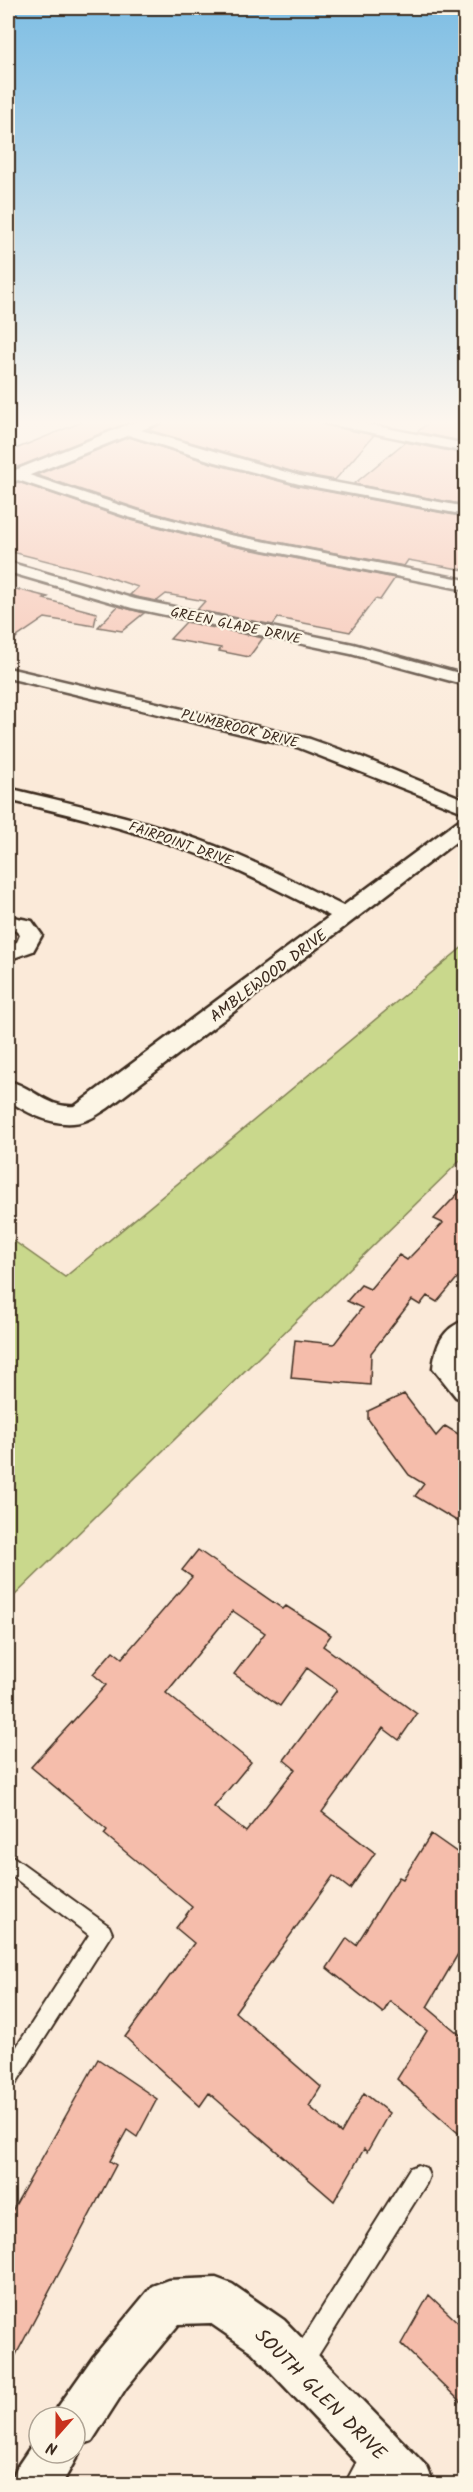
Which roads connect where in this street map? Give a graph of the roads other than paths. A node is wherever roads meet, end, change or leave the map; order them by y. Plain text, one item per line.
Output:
1 (214, 535) edge
2 (8, 567) edge
3 (465, 585) edge
4 (8, 673) edge
5 (465, 680) edge
6 (8, 794) edge
7 (465, 807) edge
8 (465, 824) edge
9 (346, 916) junction
10 (8, 922) edge
11 (8, 953) edge
12 (8, 1089) edge
13 (465, 1331) edge
14 (465, 1388) edge
15 (8, 1862) edge
16 (8, 2078) edge
17 (418, 2176) dead end
18 (298, 2366) junction
19 (87, 2406) edge
20 (47, 2465) edge
21 (367, 2467) edge
22 (34, 2484) edge
23 (410, 2484) edge

1 - 3 street
2 - 5 street, GREEN GLADE DRIVE
4 - 7 street, PLUMBROOK DRIVE
6 - 9 street, FAIRPOINT DRIVE
8 - 9 street, AMBLEWOOD DRIVE
9 - 12 street, AMBLEWOOD DRIVE
10 - 11 street
13 - 14 street
15 - 16 lane
17 - 18 lane
18 - 19 street, SOUTH GLEN DRIVE
18 - 21 street, SOUTH GLEN DRIVE
20 - 22 street
21 - 23 street, SOUTH GLEN DRIVE

